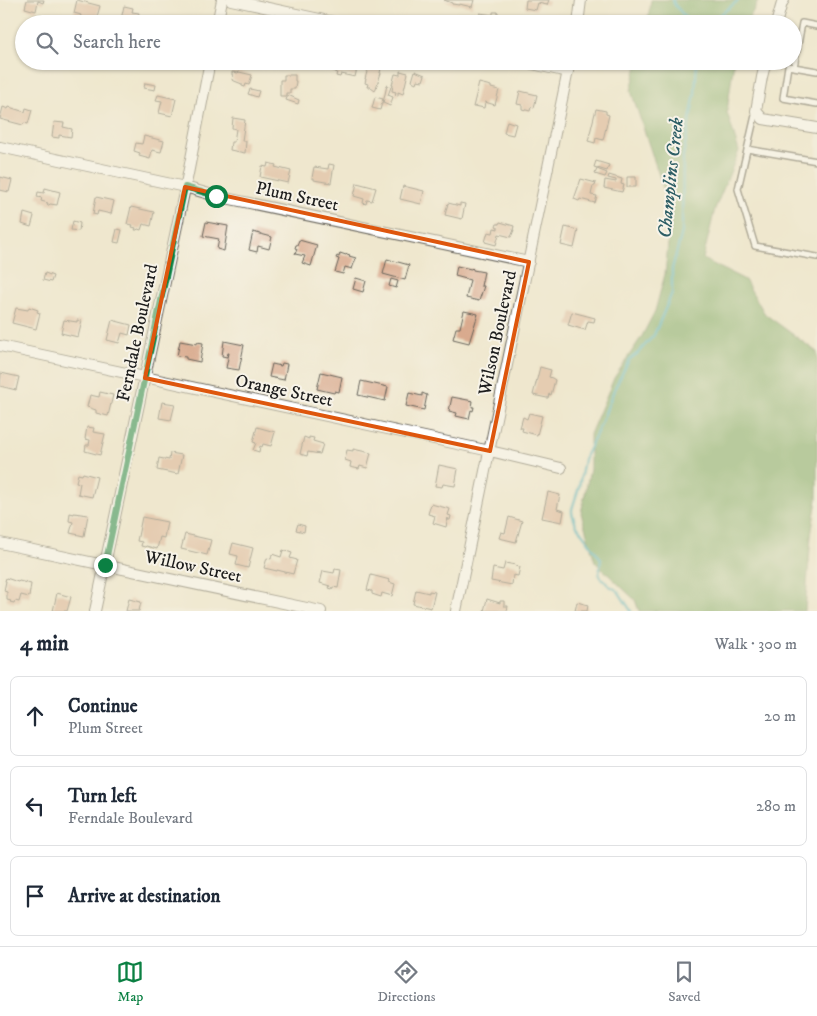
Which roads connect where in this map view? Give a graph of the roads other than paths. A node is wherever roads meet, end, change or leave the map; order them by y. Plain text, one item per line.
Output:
1 (222, 0) edge
2 (231, 0) edge
3 (581, 0) edge
4 (784, 0) edge
5 (219, 15) edge
6 (301, 15) edge
7 (579, 15) edge
8 (779, 15) edge
9 (802, 23) edge
10 (817, 26) edge
11 (802, 68) edge
12 (208, 70) edge
13 (568, 70) edge
14 (764, 70) edge
15 (787, 70) edge
16 (817, 71) edge
17 (817, 104) edge
18 (756, 111) junction
19 (817, 128) edge
20 (0, 147) edge
21 (747, 149) junction
22 (817, 161) edge
23 (185, 187) junction
24 (817, 257) edge
25 (529, 262) junction
26 (0, 346) edge
27 (145, 378) junction
28 (490, 451) junction
29 (561, 468) dead end
30 (0, 543) edge
31 (105, 565) junction
32 (95, 611) edge
33 (321, 611) edge
34 (456, 611) edge

1 - 5 street
2 - 6 street
3 - 7 street
4 - 8 street
9 - 10 lane
11 - 16 lane
12 - 23 street, Ferndale Boulevard
13 - 25 street, Wilson Boulevard
14 - 18 street
15 - 17 lane
18 - 19 street
18 - 21 lane
20 - 23 street, Plum Street
21 - 22 lane
21 - 24 lane
23 - 25 street, Plum Street
23 - 27 street, Ferndale Boulevard
25 - 28 street, Wilson Boulevard
26 - 27 street, Orange Street
27 - 28 street, Orange Street
27 - 31 street, Ferndale Boulevard
28 - 29 street, Orange Street
28 - 34 street, Wilson Boulevard
30 - 31 street, Willow Street
31 - 32 street, Ferndale Boulevard
31 - 33 street, Willow Street

